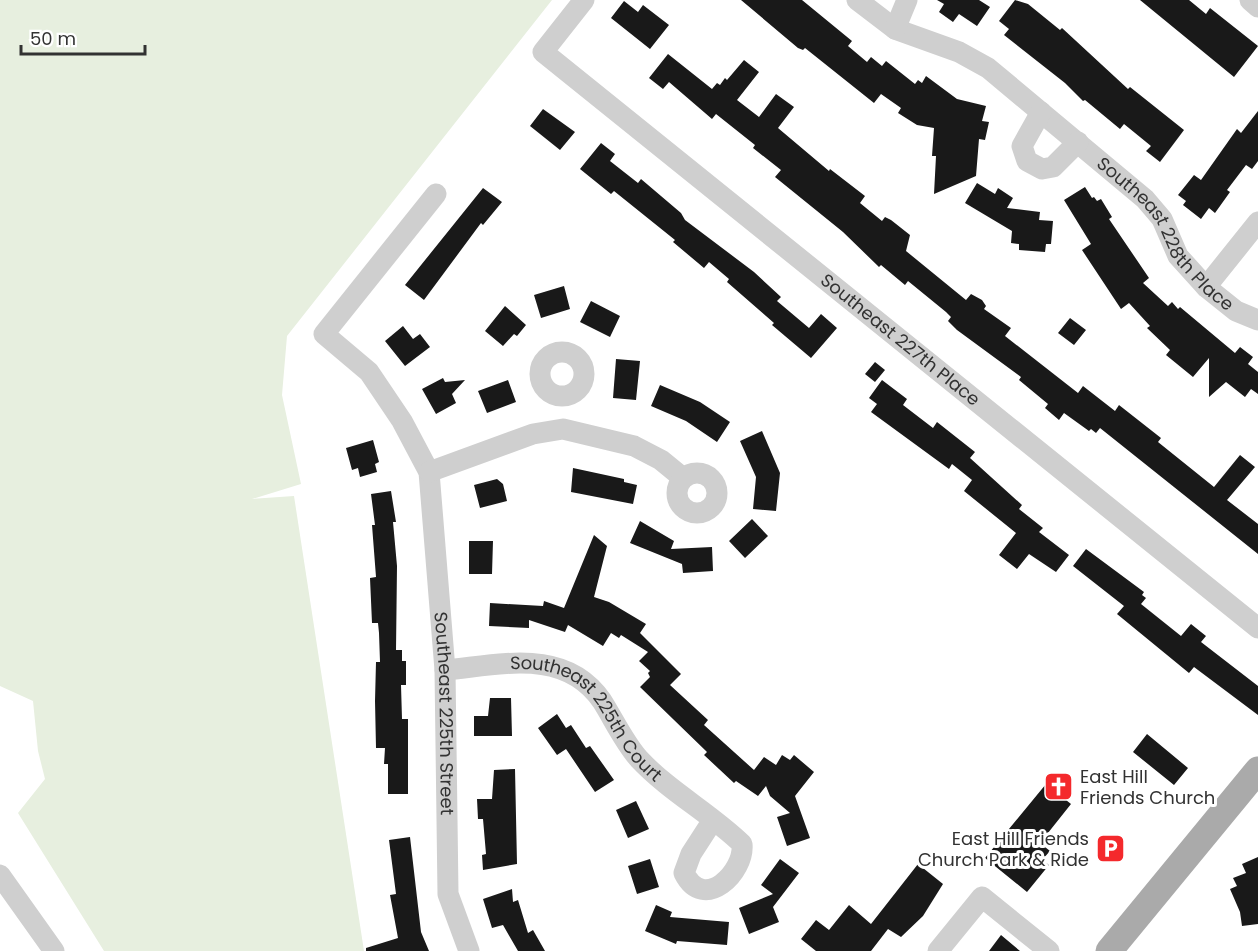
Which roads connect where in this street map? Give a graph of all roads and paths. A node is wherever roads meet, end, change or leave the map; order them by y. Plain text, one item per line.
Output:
1 (584, 0) edge
2 (856, 0) edge
3 (907, 0) edge
4 (1250, 0) edge
5 (1258, 7) edge
6 (895, 29) junction
7 (1041, 112) junction
8 (1078, 142) junction
9 (436, 194) dead end
10 (1258, 222) edge
11 (1206, 287) junction
12 (1258, 320) edge
13 (563, 396) dead end
14 (563, 429) junction
15 (429, 472) junction
16 (682, 478) dead end
17 (1258, 628) edge
18 (445, 670) junction
19 (1258, 770) edge
20 (713, 820) dead end
21 (3, 884) edge
22 (54, 951) edge
23 (469, 951) edge
24 (938, 951) edge
25 (1049, 951) edge
26 (1109, 951) edge

1 - 17 street, Southeast 227th Place
2 - 6 street, Southeast 228th Place
3 - 6 street
4 - 5 street
6 - 7 street, Southeast 228th Place
7 - 8 street, Southeast 228th Place
7 - 8 street
8 - 11 street, Southeast 228th Place
9 - 15 street
10 - 11 street
11 - 12 street, Southeast 228th Place
13 - 14 street
14 - 15 street
14 - 16 street
15 - 18 street, Southeast 225th Street
18 - 20 street, Southeast 225th Court
18 - 23 street, Southeast 225th Street
19 - 26 main road
21 - 22 street
24 - 25 street

